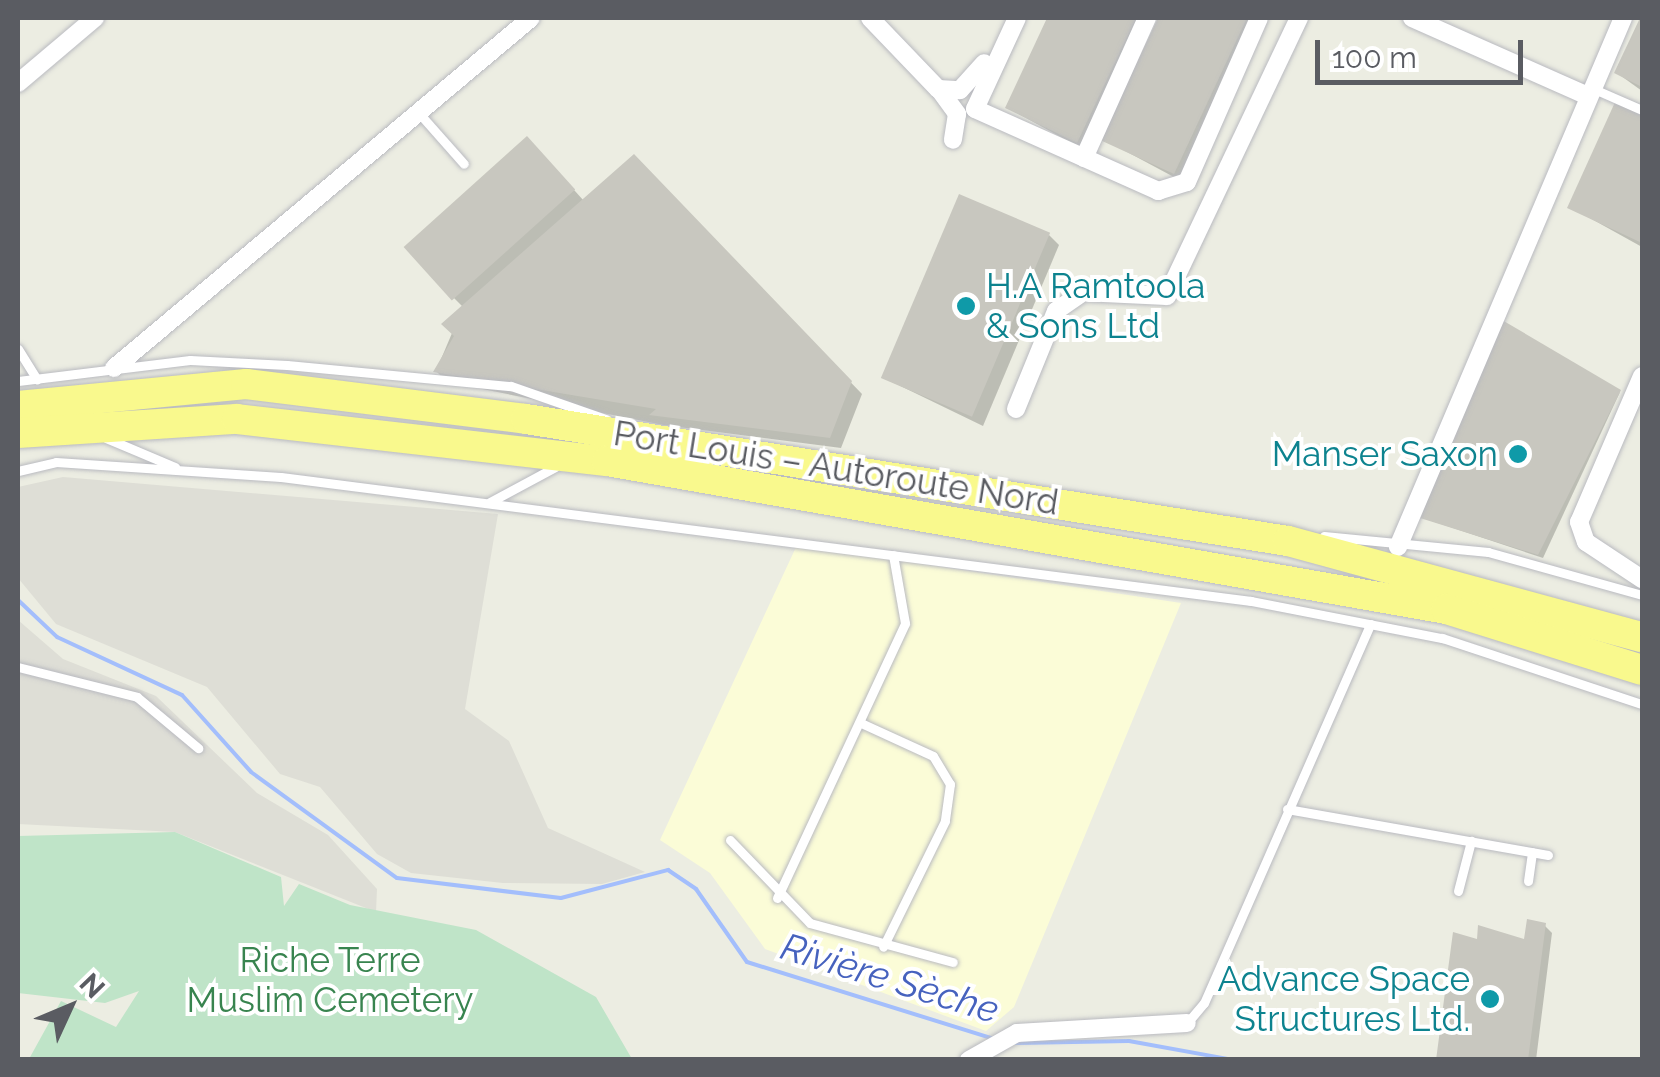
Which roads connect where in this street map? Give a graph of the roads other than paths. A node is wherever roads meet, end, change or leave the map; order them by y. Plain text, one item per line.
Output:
1 (95, 18) edge
2 (870, 18) edge
3 (1004, 18) edge
4 (1017, 18) edge
5 (1147, 18) edge
6 (1259, 18) edge
7 (1298, 18) edge
8 (1412, 18) edge
9 (1624, 18) edge
10 (526, 19) edge
11 (18, 84) edge
12 (938, 89) junction
13 (1590, 92) junction
14 (1642, 110) edge
15 (418, 112) junction
16 (953, 140) dead end
17 (1084, 158) junction
18 (464, 164) dead end
19 (18, 349) edge
20 (114, 368) junction
21 (1642, 376) edge
22 (37, 379) junction
23 (18, 381) edge
24 (18, 406) edge
25 (1016, 408) dead end
26 (60, 426) junction
27 (18, 433) edge
28 (654, 439) junction
29 (607, 462) junction
30 (182, 470) junction
31 (18, 471) edge
32 (487, 504) junction
33 (1177, 522) junction
34 (1398, 546) junction
35 (894, 554) junction
36 (1642, 579) edge
37 (1642, 595) edge
38 (1370, 624) junction
39 (1642, 637) edge
40 (18, 666) edge
41 (1642, 670) edge
42 (1642, 704) edge
43 (861, 723) junction
44 (198, 748) dead end
45 (1288, 809) junction
46 (730, 840) dead end
47 (1471, 841) junction
48 (1532, 852) junction
49 (1548, 855) dead end
50 (1528, 880) dead end
51 (1458, 892) dead end
52 (777, 898) junction
53 (883, 947) junction
54 (953, 962) dead end
55 (1187, 1023) joint
56 (969, 1060) edge

1 - 11 street
2 - 12 street
3 - 12 street
4 - 17 street
5 - 17 street
6 - 17 street
7 - 25 street
8 - 13 street
9 - 13 street
10 - 15 street
12 - 16 street
13 - 14 lane
13 - 34 street
15 - 18 lane
15 - 20 street
19 - 22 lane
20 - 22 lane
20 - 28 lane
21 - 36 street
22 - 23 lane
24 - 28 highway, Port Louis – Autoroute Nord
26 - 27 highway, Port Louis – Autoroute Nord
26 - 29 highway, Port Louis – Autoroute Nord
26 - 30 lane
28 - 33 highway, Port Louis – Autoroute Nord
29 - 32 lane
29 - 41 highway, Port Louis – Autoroute Nord
30 - 31 lane
30 - 32 lane
32 - 35 lane
33 - 34 lane
33 - 39 highway, Port Louis – Autoroute Nord
34 - 37 lane
35 - 38 lane
35 - 43 lane
38 - 42 lane
38 - 45 lane
40 - 44 lane
43 - 52 lane
43 - 53 lane
45 - 47 lane
45 - 55 lane
46 - 52 lane
47 - 48 lane
47 - 51 lane
48 - 49 lane
48 - 50 lane
52 - 53 lane
53 - 54 lane
55 - 56 street

